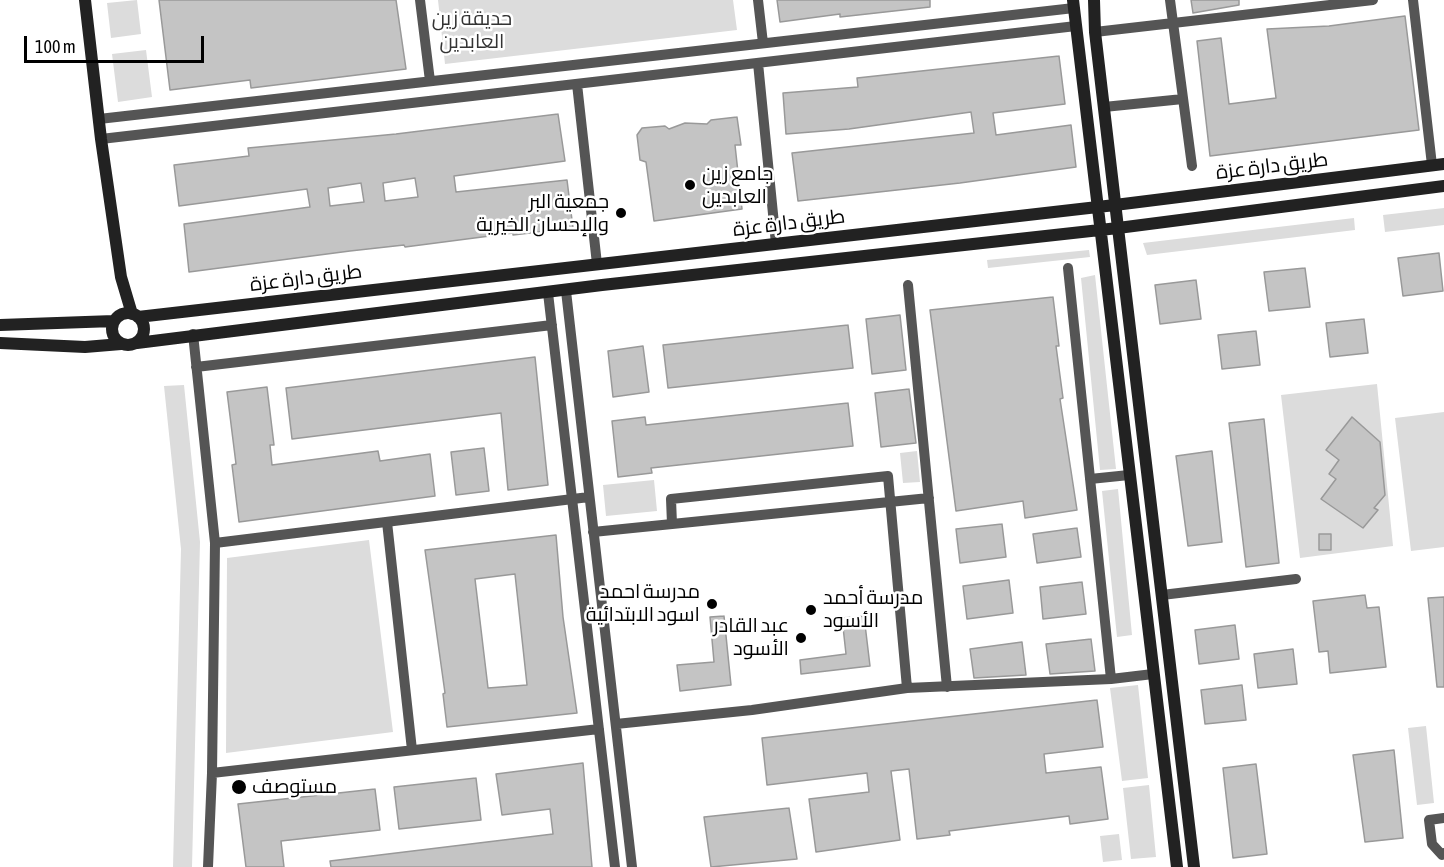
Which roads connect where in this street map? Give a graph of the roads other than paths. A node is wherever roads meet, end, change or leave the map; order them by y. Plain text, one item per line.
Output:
1 (85, 0) edge
2 (420, 0) edge
3 (758, 0) edge
4 (1094, 0) edge
5 (1170, 0) edge
6 (1373, 0) edge
7 (1413, 0) edge
8 (1074, 4) edge
9 (1295, 4) edge
10 (1172, 23) junction
11 (1076, 26) junction
12 (1095, 32) junction
13 (834, 35) junction
14 (763, 43) junction
15 (673, 54) junction
16 (837, 54) junction
17 (758, 63) junction
18 (509, 72) junction
19 (676, 73) junction
20 (430, 81) junction
21 (577, 84) junction
22 (511, 92) junction
23 (1183, 99) junction
24 (1104, 107) junction
25 (99, 118) junction
26 (101, 139) junction
27 (1438, 165) edge
28 (1192, 166) dead end
29 (1444, 186) edge
30 (1115, 205) junction
31 (1097, 207) junction
32 (1118, 228) junction
33 (1100, 230) junction
34 (776, 244) junction
35 (597, 264) junction
36 (1068, 268) dead end
37 (121, 277) junction
38 (908, 285) dead end
39 (566, 291) junction
40 (548, 293) junction
41 (135, 315) junction
42 (116, 319) junction
43 (0, 325) edge
44 (552, 325) junction
45 (193, 334) junction
46 (0, 342) edge
47 (137, 343) junction
48 (121, 344) junction
49 (196, 367) junction
50 (1129, 475) junction
51 (1090, 479) junction
52 (589, 497) junction
53 (929, 498) junction
54 (572, 499) junction
55 (890, 502) junction
56 (387, 522) junction
57 (672, 524) junction
58 (593, 532) junction
59 (215, 543) junction
60 (1296, 579) dead end
61 (1162, 595) junction
62 (1154, 674) junction
63 (1111, 679) junction
64 (947, 687) junction
65 (907, 688) junction
66 (616, 724) junction
67 (599, 729) junction
68 (412, 750) junction
69 (212, 773) junction
70 (1444, 818) edge
71 (1444, 853) edge
72 (208, 867) edge
73 (615, 867) edge
74 (633, 867) edge
75 (1177, 867) edge
76 (1194, 867) edge

1 - 25 main road
2 - 20 street
3 - 14 street
4 - 12 main road
5 - 10 street
6 - 9 street
7 - 27 street
8 - 11 main road
8 - 13 street
9 - 10 street
10 - 12 street
10 - 23 street
11 - 16 street
11 - 31 main road
12 - 24 main road
13 - 14 street
13 - 16 street
14 - 15 street
15 - 18 street
15 - 19 street
16 - 17 street
17 - 19 street
17 - 34 street
18 - 20 street
18 - 22 street
19 - 21 street
20 - 25 street
21 - 22 street
21 - 35 street
22 - 26 street
23 - 24 street
23 - 28 street
24 - 30 main road
25 - 26 main road
26 - 37 main road
27 - 30 main road, طريق دارة عزة
29 - 32 main road
30 - 31 main road, طريق دارة عزة
30 - 32 main road
31 - 33 main road
31 - 34 main road, طريق دارة عزة
32 - 33 main road
32 - 61 main road
33 - 39 main road
33 - 50 main road
34 - 35 main road, طريق دارة عزة
35 - 41 main road, طريق دارة عزة
36 - 51 street
37 - 41 main road
37 - 42 main road
38 - 53 street
39 - 40 main road
39 - 52 street
40 - 44 street
40 - 45 main road
41 - 42 main road
41 - 47 main road
42 - 43 main road
42 - 48 main road
44 - 49 street
44 - 54 street
45 - 47 main road
45 - 49 street
46 - 48 main road
47 - 48 main road
49 - 59 street
50 - 51 street
50 - 62 main road
51 - 63 street
52 - 54 street
52 - 58 street
53 - 55 street
53 - 64 street
54 - 56 street
54 - 67 street
55 - 57 street
55 - 57 street
55 - 65 street
56 - 59 street
56 - 68 street
57 - 58 street
58 - 66 street
59 - 69 street
60 - 61 street
61 - 76 main road
62 - 63 street
62 - 75 main road
63 - 64 street
64 - 65 street
65 - 66 street
66 - 74 street
67 - 68 street
67 - 73 street
68 - 69 street
69 - 72 street
70 - 71 street

